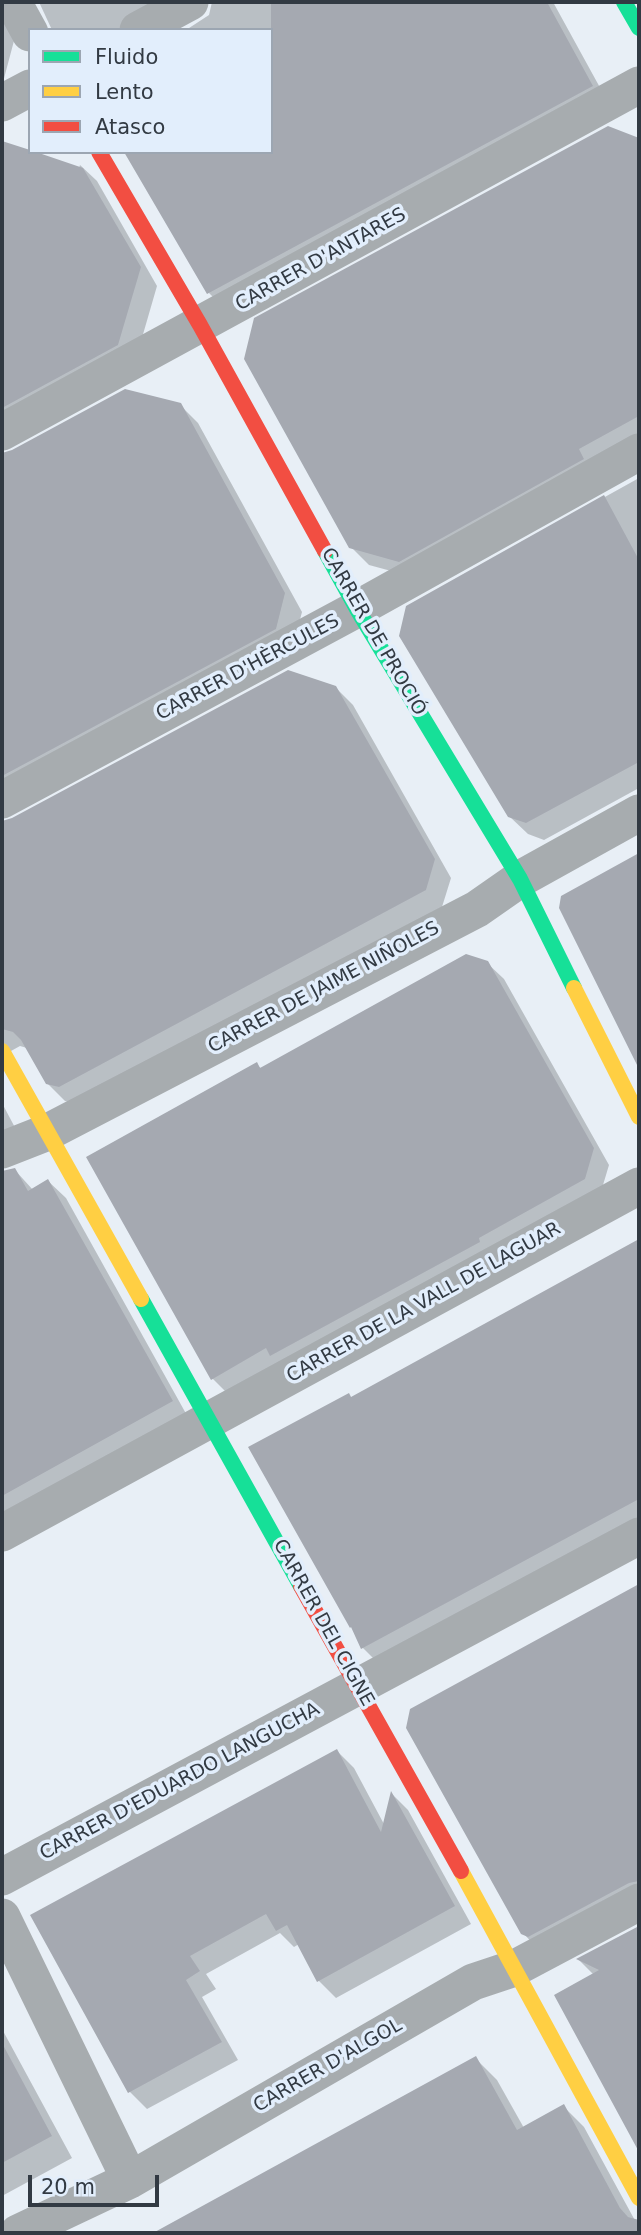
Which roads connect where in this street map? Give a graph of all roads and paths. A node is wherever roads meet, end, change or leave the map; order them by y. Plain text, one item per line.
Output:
1 (13, 2) edge
2 (191, 2) edge
3 (624, 2) edge
4 (142, 28) edge
5 (639, 28) edge
6 (28, 29) edge
7 (639, 85) edge
8 (28, 89) edge
9 (2, 103) edge
10 (100, 154) edge
11 (200, 326) junction
12 (2, 432) edge
13 (639, 452) edge
14 (357, 609) junction
15 (2, 800) edge
16 (639, 813) edge
17 (520, 879) junction
18 (2, 1051) edge
19 (639, 1117) edge
20 (48, 1132) junction
21 (2, 1150) edge
22 (639, 1186) edge
23 (209, 1421) junction
24 (2, 1532) edge
25 (639, 1536) edge
26 (359, 1688) junction
27 (2, 1877) edge
28 (639, 1902) edge
29 (2, 1917) edge
30 (515, 1968) junction
31 (130, 2180) junction
32 (639, 2198) edge
33 (18, 2233) edge

1 - 6 street
2 - 4 street
3 - 5 street
7 - 11 street, CARRER D'ANTARES
8 - 9 street
10 - 11 street, CARRER DE PROCIÓ
11 - 12 street, CARRER D'ANTARES
11 - 14 street, CARRER DE PROCIÓ
13 - 14 street, CARRER D'HÈRCULES
14 - 15 street, CARRER D'HÈRCULES
14 - 17 street, CARRER DE PROCIÓ
16 - 17 street, CARRER DE JAIME NIÑOLES
17 - 19 street, CARRER DE PROCIÓ
17 - 20 street, CARRER DE JAIME NIÑOLES
18 - 20 street, CARRER DEL CIGNE
20 - 21 street, CARRER DE JAIME NIÑOLES
20 - 23 street, CARRER DEL CIGNE
22 - 23 street, CARRER DE LA VALL DE LAGUAR
23 - 24 street, CARRER DE LA VALL DE LAGUAR
23 - 26 street, CARRER DEL CIGNE
25 - 26 street, CARRER D'EDUARDO LANGUCHA
26 - 27 street, CARRER D'EDUARDO LANGUCHA
26 - 30 street, CARRER DEL CIGNE
28 - 30 street, CARRER D'ALGOL
29 - 31 street
30 - 31 street, CARRER D'ALGOL
30 - 32 street, CARRER DEL CIGNE
31 - 33 street, CARRER D'ALGOL

